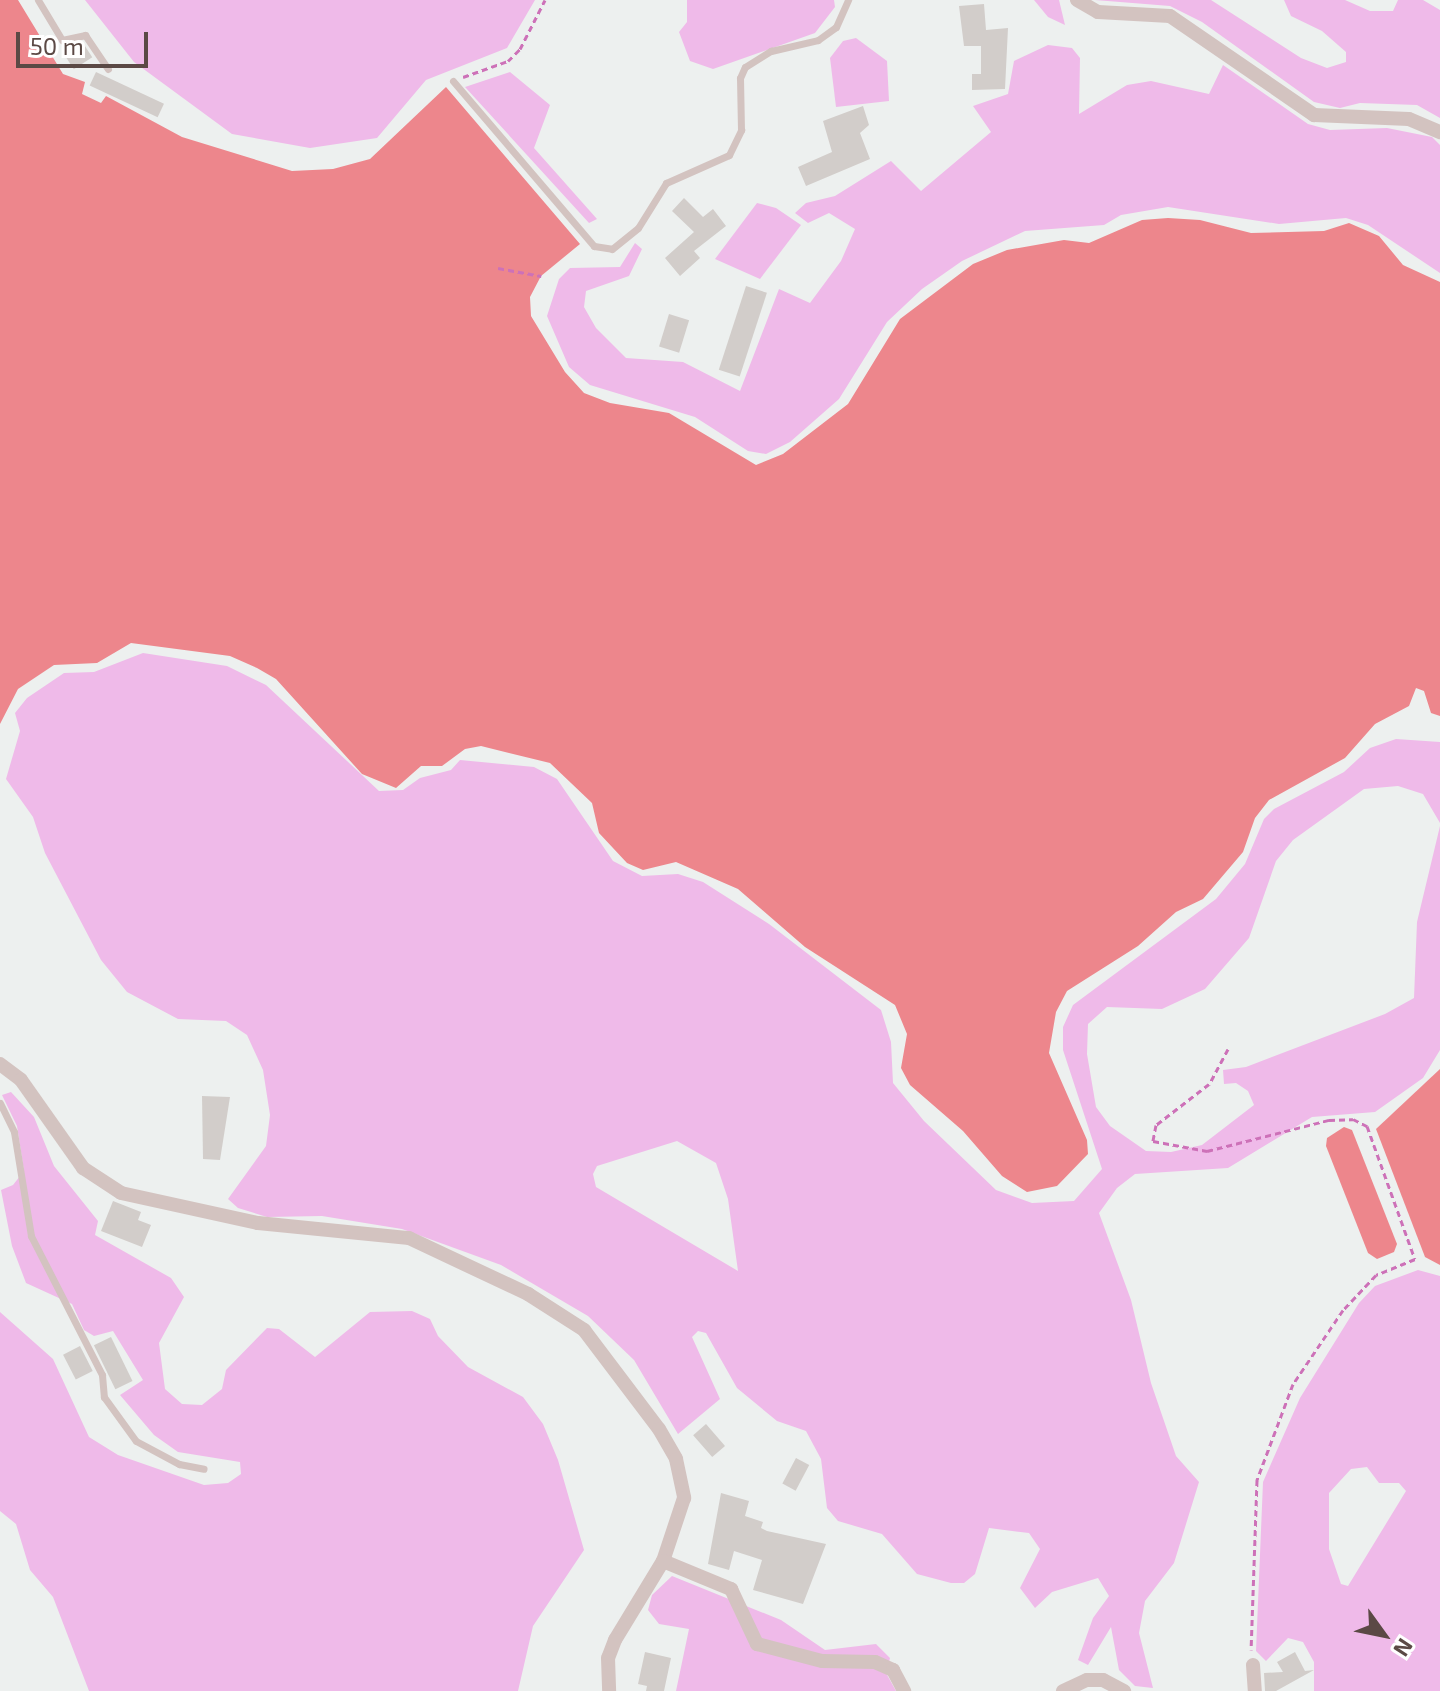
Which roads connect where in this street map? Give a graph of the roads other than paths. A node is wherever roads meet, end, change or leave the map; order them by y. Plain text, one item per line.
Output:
1 (38, 0) edge
2 (848, 0) edge
3 (1077, 0) edge
4 (108, 69) dead end
5 (453, 81) road end
6 (1440, 132) edge
7 (0, 1064) edge
8 (0, 1103) edge
9 (204, 1469) dead end
10 (663, 1561) junction
11 (1253, 1665) road end
12 (609, 1691) edge
13 (904, 1691) edge
14 (1063, 1691) edge
15 (1124, 1691) edge
16 (1255, 1691) edge

1 - 4 lane
2 - 5 lane
3 - 6 street
7 - 10 street
8 - 9 lane
10 - 12 street
10 - 13 street
11 - 16 street
14 - 15 street

